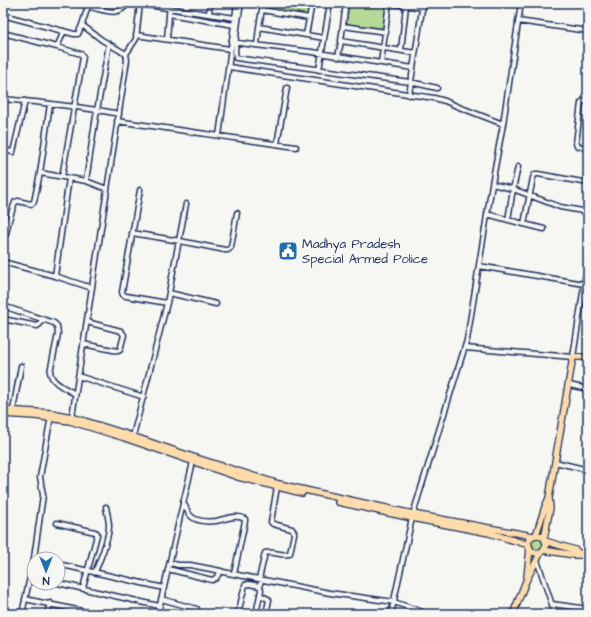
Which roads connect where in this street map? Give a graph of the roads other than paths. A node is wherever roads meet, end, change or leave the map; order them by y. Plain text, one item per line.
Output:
1 (79, 3) edge
2 (128, 3) edge
3 (140, 3) edge
4 (210, 3) edge
5 (237, 3) edge
6 (241, 3) edge
7 (263, 3) edge
8 (312, 3) edge
9 (330, 3) edge
10 (346, 3) edge
11 (389, 3) edge
12 (423, 3) edge
13 (511, 3) edge
14 (521, 4) edge
15 (87, 5) edge
16 (170, 6) edge
17 (406, 6) junction
18 (422, 8) junction
19 (262, 10) junction
20 (169, 14) junction
21 (209, 14) junction
22 (3, 15) edge
23 (235, 18) junction
24 (309, 18) junction
25 (518, 21) junction
26 (82, 25) junction
27 (234, 25) junction
28 (343, 26) junction
29 (259, 27) junction
30 (64, 31) junction
31 (588, 31) edge
32 (386, 32) junction
33 (3, 33) edge
34 (136, 34) junction
35 (306, 35) junction
36 (324, 38) junction
37 (167, 39) junction
38 (341, 41) junction
39 (234, 42) junction
40 (109, 44) junction
41 (257, 45) junction
42 (57, 47) junction
43 (383, 48) junction
44 (230, 49) junction
45 (401, 50) junction
46 (415, 52) junction
47 (126, 54) junction
48 (322, 54) junction
49 (338, 57) junction
50 (381, 63) junction
51 (229, 67) junction
52 (413, 68) junction
53 (319, 70) junction
54 (410, 82) junction
55 (287, 88) dead end
56 (437, 88) dead end
57 (409, 94) junction
58 (3, 100) edge
59 (25, 101) junction
60 (588, 101) edge
61 (50, 104) junction
62 (74, 106) junction
63 (97, 110) junction
64 (118, 114) junction
65 (117, 121) junction
66 (503, 124) junction
67 (220, 136) junction
68 (277, 144) junction
69 (296, 147) dead end
70 (588, 148) edge
71 (3, 150) edge
72 (518, 167) dead end
73 (40, 173) junction
74 (62, 177) junction
75 (69, 178) junction
76 (86, 181) junction
77 (588, 183) edge
78 (492, 184) junction
79 (107, 189) junction
80 (513, 189) junction
81 (140, 190) dead end
82 (529, 195) junction
83 (186, 204) dead end
84 (588, 212) edge
85 (237, 213) dead end
86 (487, 214) junction
87 (508, 220) junction
88 (524, 224) junction
89 (544, 229) dead end
90 (132, 233) junction
91 (6, 234) dead end
92 (180, 241) junction
93 (588, 260) edge
94 (3, 262) edge
95 (479, 266) junction
96 (55, 276) junction
97 (584, 284) junction
98 (92, 288) junction
99 (169, 293) junction
100 (167, 303) junction
101 (216, 304) dead end
102 (3, 306) edge
103 (3, 319) edge
104 (42, 319) junction
105 (87, 322) junction
106 (83, 344) junction
107 (465, 348) junction
108 (573, 357) junction
109 (588, 357) edge
110 (21, 366) dead end
111 (78, 376) junction
112 (569, 385) junction
113 (588, 388) edge
114 (75, 394) junction
115 (144, 397) junction
116 (3, 410) edge
117 (13, 410) junction
118 (3, 414) edge
119 (51, 415) junction
120 (72, 417) junction
121 (133, 436) junction
122 (193, 462) junction
123 (555, 462) junction
124 (588, 470) edge
125 (277, 487) junction
126 (549, 498) junction
127 (183, 502) junction
128 (106, 507) dead end
129 (412, 516) junction
130 (58, 523) dead end
131 (534, 536) junction
132 (544, 540) junction
133 (529, 546) junction
134 (37, 551) edge
135 (542, 551) junction
136 (585, 556) edge
137 (537, 560) junction
138 (170, 563) junction
139 (66, 566) edge
140 (168, 569) junction
141 (88, 571) junction
142 (221, 571) junction
143 (95, 572) junction
144 (234, 574) junction
145 (260, 579) junction
146 (526, 581) junction
147 (66, 585) edge
148 (260, 586) junction
149 (83, 588) junction
150 (164, 588) junction
151 (28, 591) edge
152 (260, 595) junction
153 (25, 599) junction
154 (161, 599) junction
155 (394, 602) junction
156 (50, 603) junction
157 (552, 604) junction
158 (160, 606) junction
159 (74, 609) junction
160 (197, 609) dead end
161 (588, 609) edge
162 (22, 614) edge
163 (47, 614) edge
164 (73, 614) edge
165 (96, 614) edge
166 (158, 614) edge
167 (238, 614) edge
168 (256, 614) edge
169 (266, 614) edge
170 (391, 614) edge
171 (428, 614) edge
172 (513, 614) edge
173 (555, 614) edge

1 - 15 street
2 - 15 street
3 - 16 street
3 - 34 street
4 - 21 street
5 - 23 street
6 - 39 street
7 - 19 street
8 - 24 street
9 - 36 street
10 - 28 street
11 - 17 street
11 - 32 street
12 - 18 street
13 - 14 street
14 - 25 street
15 - 26 street
16 - 20 street
16 - 21 street
17 - 18 street
17 - 45 street
18 - 46 street
19 - 24 street
19 - 29 street
20 - 27 street
20 - 37 street
21 - 23 street
22 - 30 street
23 - 27 street
24 - 35 street
25 - 31 street
25 - 66 street
26 - 30 street
26 - 40 street
27 - 39 street
28 - 32 street
28 - 38 street
29 - 35 street
29 - 41 street
30 - 42 street
32 - 43 street
33 - 42 street
34 - 37 street
34 - 47 street
35 - 36 street
36 - 48 street
37 - 44 street
38 - 43 street
38 - 49 street
39 - 41 street
39 - 44 street
39 - 53 street
40 - 47 street
40 - 63 street
41 - 48 street
42 - 62 street
43 - 45 street
43 - 50 street
44 - 51 street
45 - 46 street
46 - 52 street
47 - 64 street
48 - 49 street
48 - 53 street
49 - 50 street
50 - 52 street
51 - 57 street
51 - 67 street
52 - 54 street
53 - 54 street
54 - 56 street
54 - 57 street
55 - 68 street
57 - 66 street
58 - 59 street
59 - 61 street
59 - 71 street
60 - 70 street
61 - 62 street
61 - 73 street
62 - 63 street
62 - 74 street
63 - 64 street
63 - 76 street
64 - 65 street
65 - 67 street
65 - 79 street
66 - 78 street
67 - 68 street
68 - 69 street
72 - 80 street
73 - 74 street
73 - 91 street
74 - 75 street
75 - 76 street
75 - 96 street
76 - 79 street
77 - 82 street
78 - 80 street
78 - 86 street
79 - 98 street
80 - 82 street
80 - 87 street
81 - 90 street
82 - 84 street
82 - 88 street
83 - 92 street
85 - 92 street
86 - 87 street
86 - 95 street
87 - 88 street
88 - 89 street
90 - 92 street
90 - 100 street
92 - 99 street
93 - 97 street
94 - 96 street
95 - 97 street
95 - 107 street
96 - 98 street
97 - 108 street
98 - 105 street
99 - 100 street
99 - 101 street
100 - 115 street
102 - 104 street
103 - 104 street
104 - 114 street
105 - 106 street
105 - 106 street
106 - 111 street
107 - 108 street
107 - 129 street
108 - 109 main road
108 - 112 main road
110 - 117 street
111 - 114 street
111 - 115 street
112 - 113 street
112 - 123 main road
114 - 120 street
115 - 121 street
116 - 117 main road
117 - 119 main road
118 - 119 main road
119 - 120 main road
119 - 122 main road
119 - 134 street
120 - 121 main road
121 - 129 main road
122 - 125 main road
122 - 127 street
123 - 124 street
123 - 126 main road
125 - 129 main road
125 - 145 street
126 - 131 main road
126 - 132 main road
127 - 138 street
127 - 144 street
128 - 143 street
129 - 131 main road
129 - 133 main road
129 - 155 street
130 - 141 street
131 - 132 main road
131 - 133 main road
132 - 135 main road
132 - 136 main road
133 - 135 main road
133 - 146 main road
135 - 136 main road
135 - 137 main road
137 - 146 main road
137 - 157 street
138 - 140 street
138 - 142 street
139 - 141 street
140 - 142 street
140 - 150 street
141 - 143 street
141 - 149 street
142 - 144 street
143 - 150 street
144 - 145 street
145 - 148 street
145 - 155 street
146 - 172 main road
147 - 149 street
148 - 152 street
148 - 167 street
149 - 158 street
150 - 154 street
151 - 153 street
152 - 168 street
152 - 169 street
153 - 156 street
153 - 162 street
154 - 158 street
154 - 160 street
155 - 170 street
155 - 171 street
156 - 159 street
156 - 163 street
157 - 161 street
157 - 173 street
158 - 166 street
159 - 164 street
159 - 165 street

